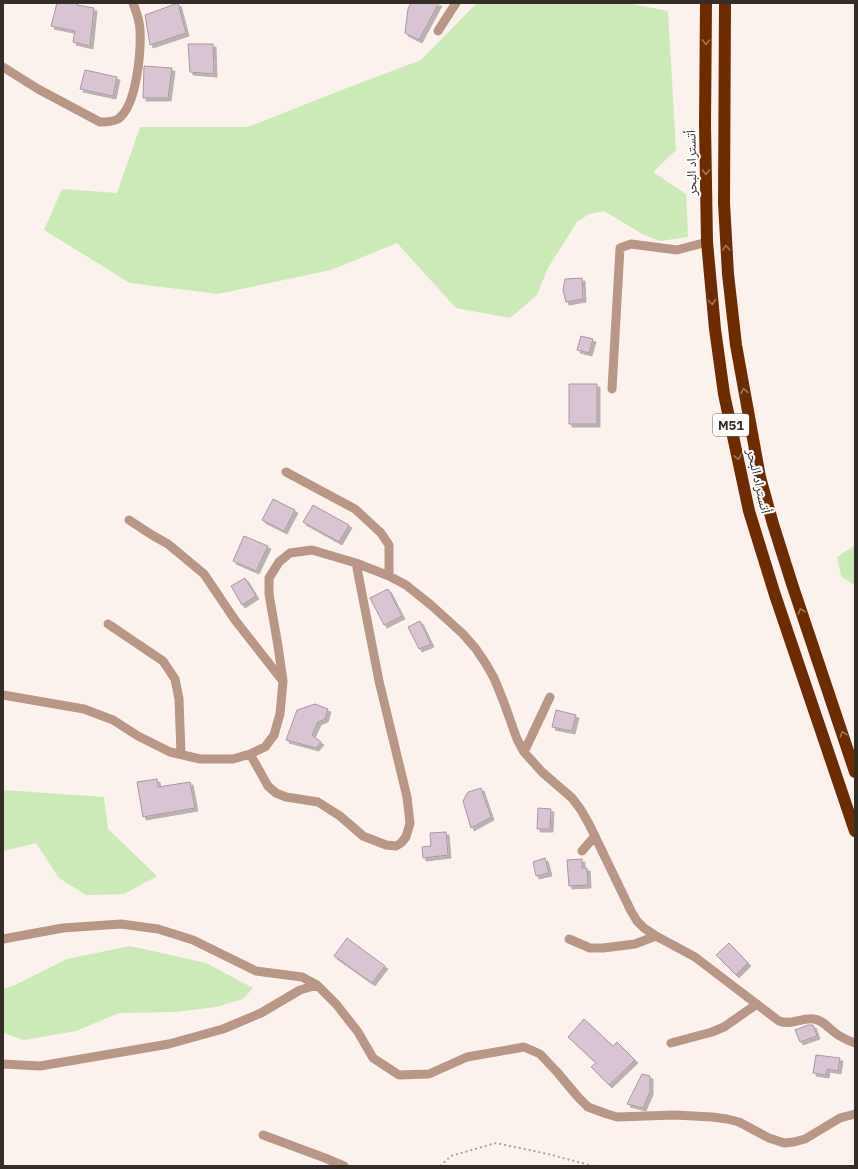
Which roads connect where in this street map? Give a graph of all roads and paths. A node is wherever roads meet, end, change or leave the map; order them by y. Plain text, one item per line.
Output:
1 (133, 3) edge
2 (456, 3) edge
3 (706, 3) edge
4 (725, 3) edge
5 (438, 32) dead end
6 (3, 67) edge
7 (707, 242) junction
8 (612, 389) dead end
9 (286, 472) dead end
10 (129, 520) dead end
11 (356, 563) junction
12 (389, 576) junction
13 (108, 624) dead end
14 (283, 681) junction
15 (3, 694) edge
16 (550, 697) dead end
17 (524, 752) junction
18 (181, 754) junction
19 (250, 754) junction
20 (855, 772) edge
21 (855, 831) edge
22 (595, 836) junction
23 (582, 851) dead end
24 (656, 936) junction
25 (3, 939) edge
26 (569, 939) dead end
27 (317, 985) junction
28 (757, 1004) junction
29 (671, 1043) dead end
30 (855, 1043) edge
31 (3, 1064) edge
32 (855, 1114) edge
33 (263, 1135) dead end
34 (344, 1166) edge
35 (440, 1166) edge
36 (593, 1166) edge

1 - 6 street
2 - 5 street
3 -> 7 highway, أتستراد البحر / M51
20 -> 4 highway, أتستراد البحر / M51
7 - 8 street
7 -> 21 highway, أتستراد البحر / M51
9 - 12 street
10 - 14 street
11 - 12 street
11 - 14 street
11 - 19 street
12 - 17 street
13 - 18 street
14 - 19 street
15 - 18 street
16 - 17 street
17 - 22 street
18 - 19 street
22 - 23 street
22 - 24 street
24 - 26 street
24 - 28 street
25 - 27 street
27 - 31 street
27 - 32 street
28 - 29 street
28 - 30 street
33 - 34 street
35 - 36 path

